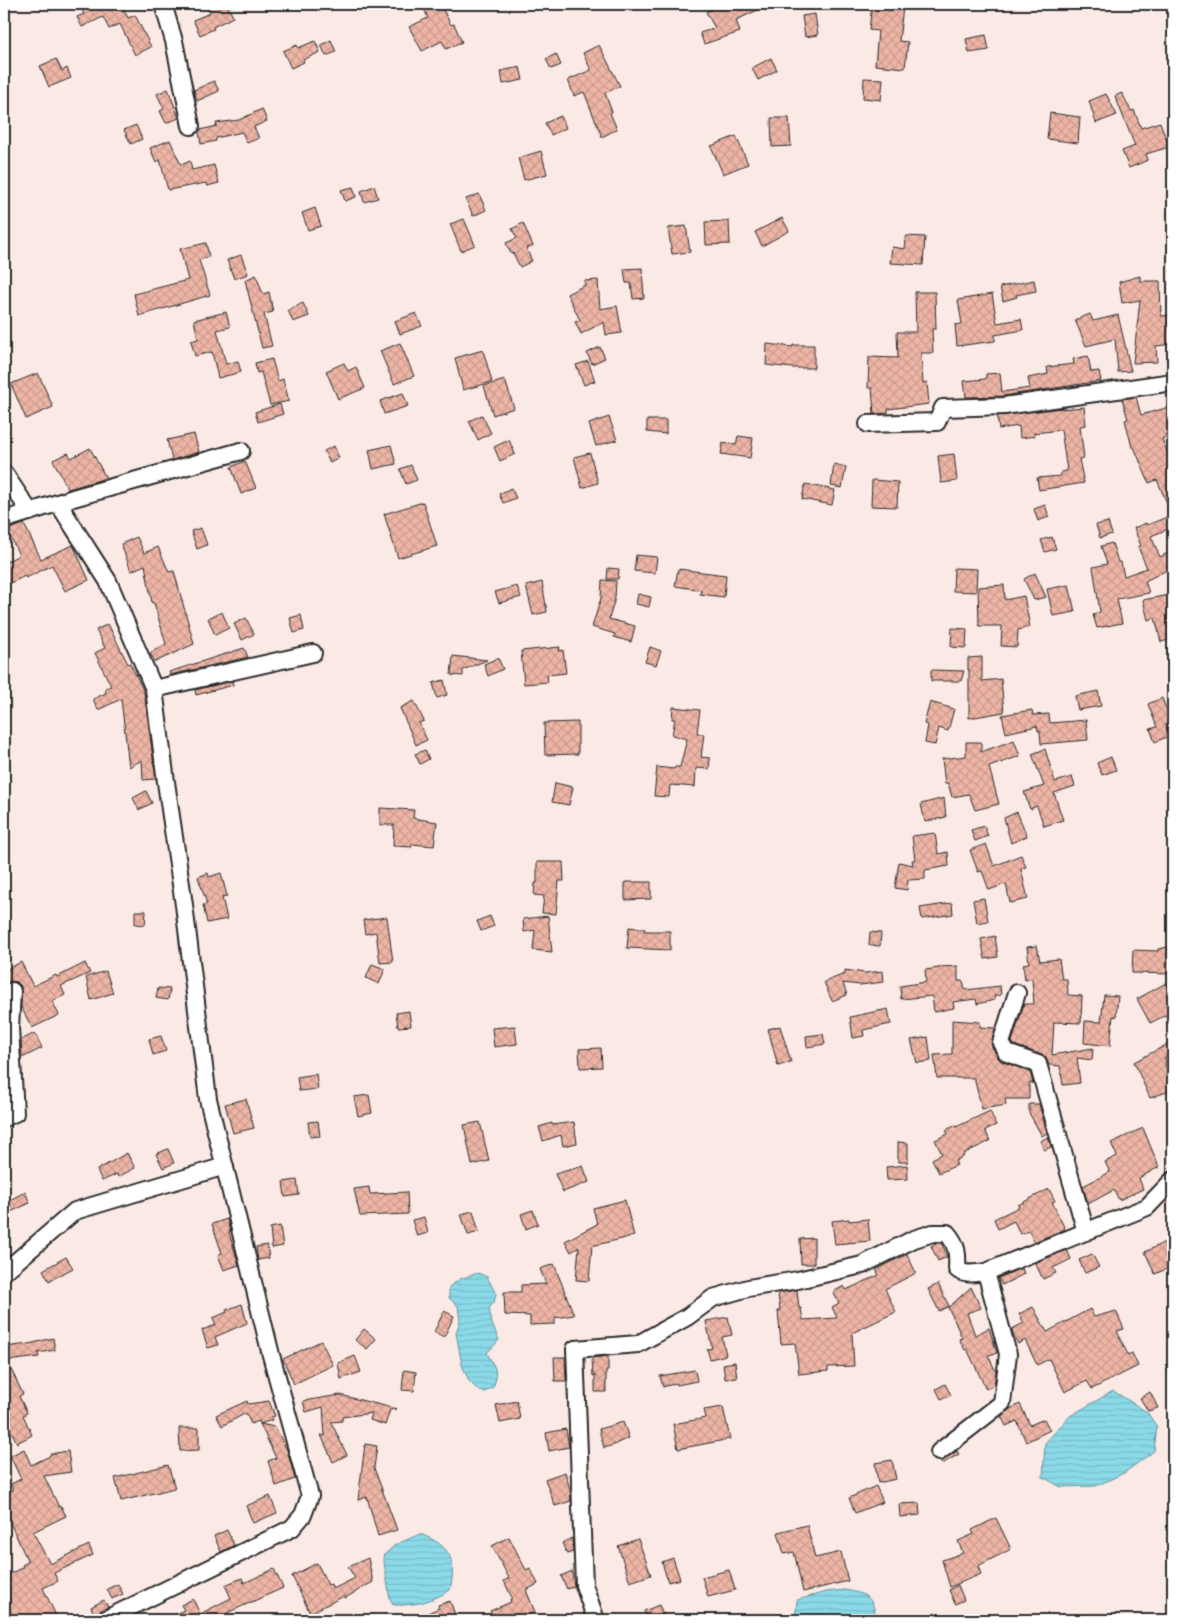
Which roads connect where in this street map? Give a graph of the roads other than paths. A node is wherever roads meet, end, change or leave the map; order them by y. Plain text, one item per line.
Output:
1 (163, 4) edge
2 (191, 126) dead end
3 (1173, 382) edge
4 (868, 424) dead end
5 (241, 451) dead end
6 (4, 474) edge
7 (58, 503) junction
8 (30, 512) junction
9 (4, 520) edge
10 (313, 653) dead end
11 (154, 689) junction
12 (12, 991) dead end
13 (1018, 993) dead end
14 (4, 1118) edge
15 (224, 1166) junction
16 (1173, 1180) edge
17 (1086, 1232) junction
18 (4, 1272) edge
19 (986, 1272) junction
20 (938, 1452) dead end
21 (104, 1620) edge
22 (596, 1620) edge

1 - 2 street
3 - 4 street
5 - 7 street
6 - 8 street
7 - 8 street
7 - 11 street
8 - 9 street
10 - 11 street
11 - 15 street
12 - 14 street
13 - 17 street
15 - 18 street
15 - 21 street
16 - 17 street
17 - 19 street
19 - 20 street
19 - 22 street

